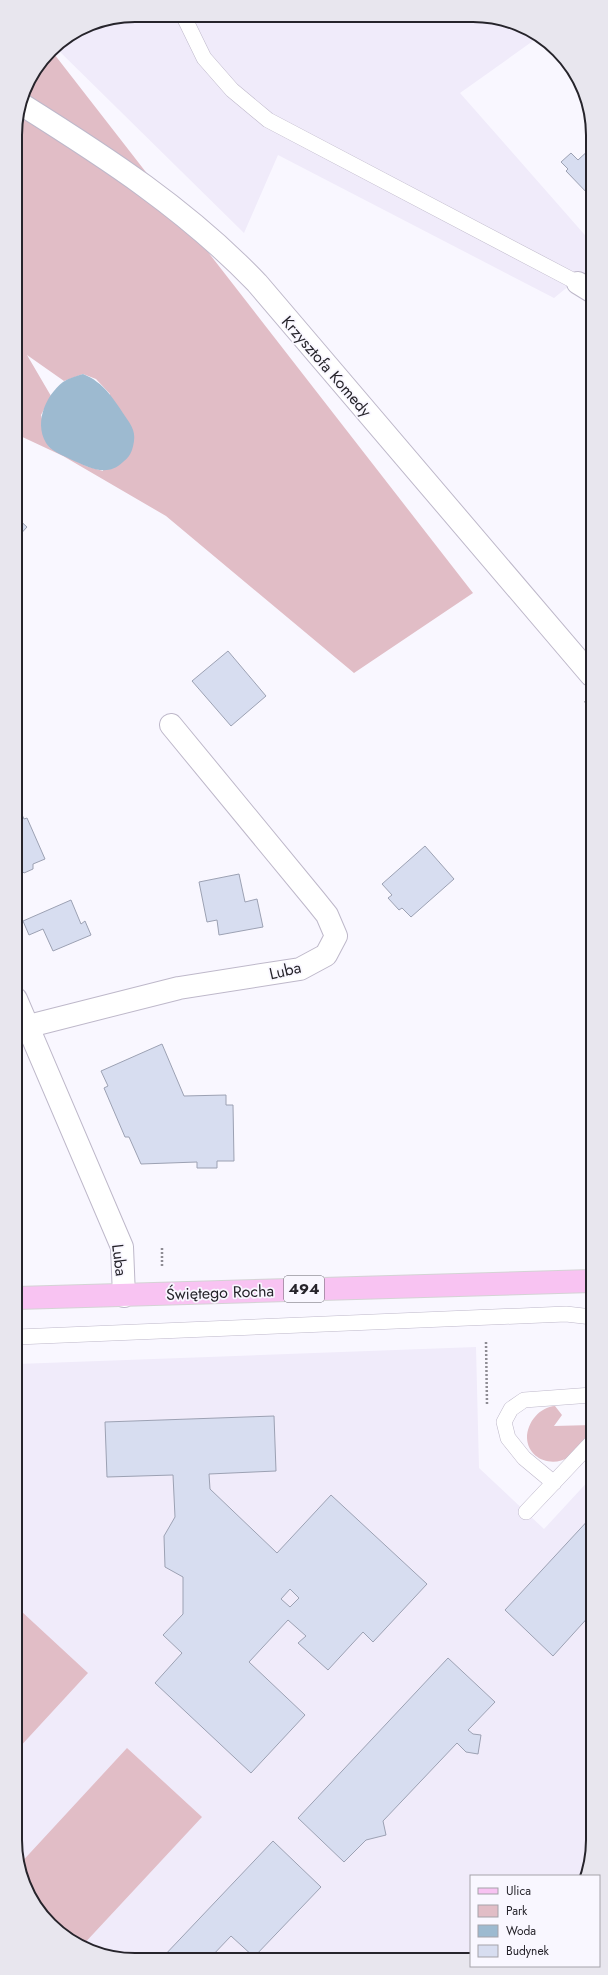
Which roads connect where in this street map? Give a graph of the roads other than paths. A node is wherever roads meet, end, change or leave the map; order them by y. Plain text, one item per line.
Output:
1 (186, 22) edge
2 (26, 107) edge
3 (585, 287) edge
4 (586, 669) edge
5 (170, 725) dead end
6 (22, 1011) edge
7 (29, 1026) junction
8 (586, 1281) edge
9 (124, 1296) junction
10 (22, 1298) edge
11 (586, 1317) edge
12 (22, 1337) edge
13 (586, 1395) edge
14 (586, 1448) edge
15 (554, 1483) junction
16 (526, 1512) dead end

1 - 3 lane
2 - 4 street, Krzysztofa Komedy
5 - 7 street, Luba
6 - 7 street, Luba
7 - 9 street, Luba
8 - 9 main road, Świętego Rocha / 494
9 - 10 main road, Świętego Rocha / 494
11 - 12 lane
13 - 15 lane
14 - 15 lane
15 - 16 lane

